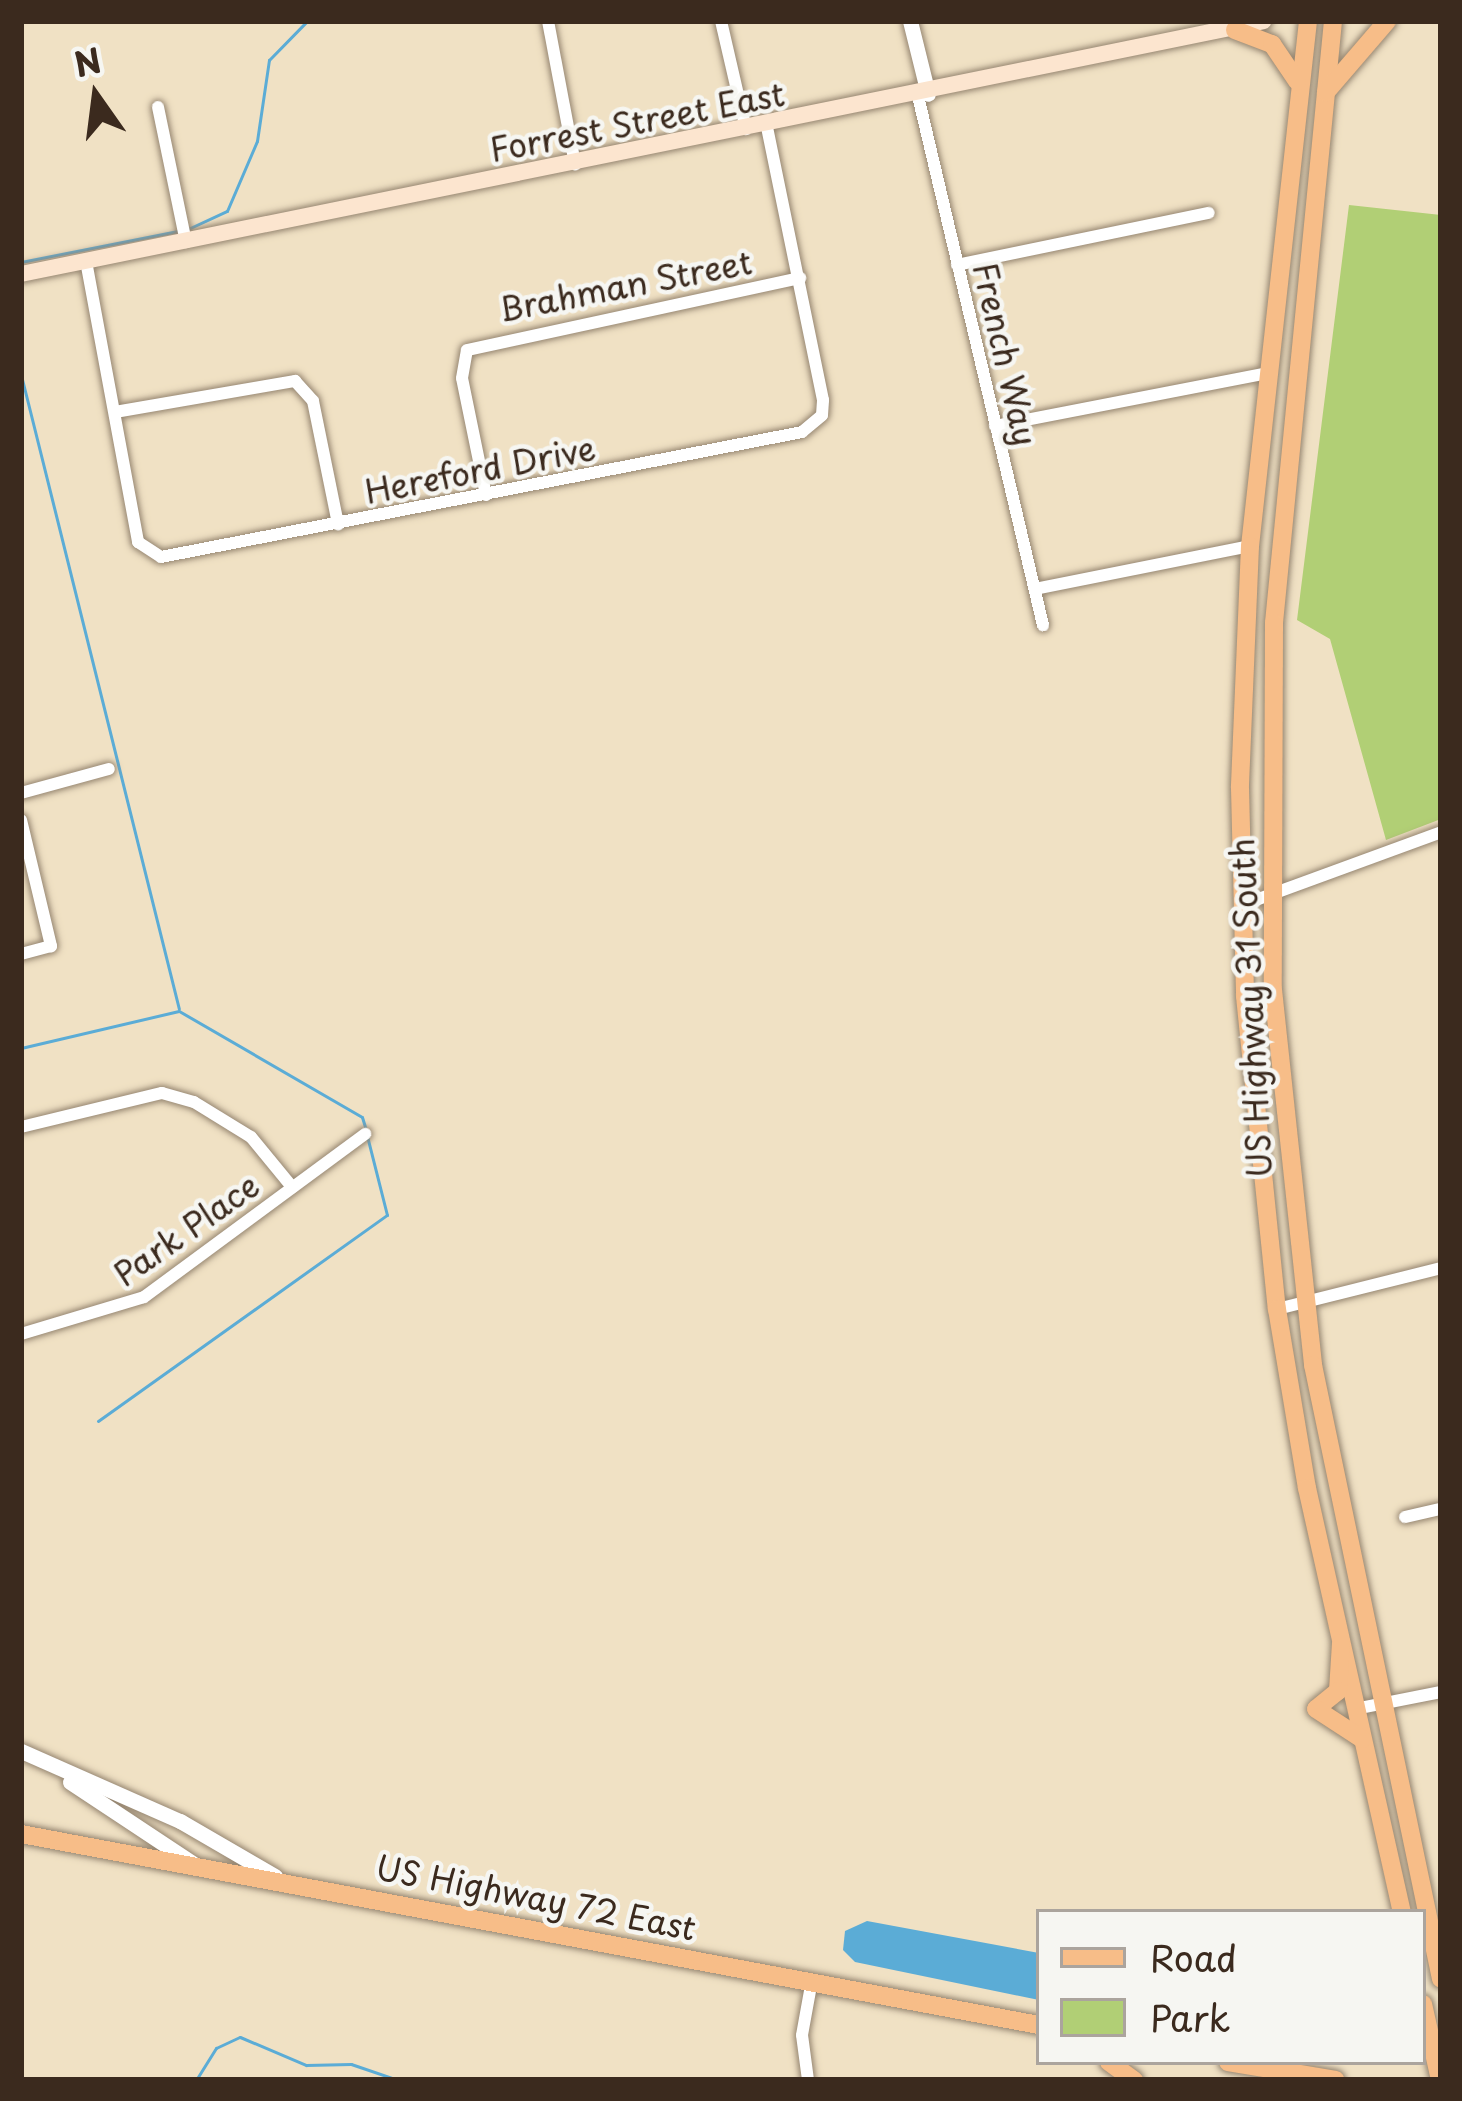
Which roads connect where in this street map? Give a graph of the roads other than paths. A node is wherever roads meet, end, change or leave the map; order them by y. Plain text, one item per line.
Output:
1 (548, 21) edge
2 (721, 21) edge
3 (910, 21) edge
4 (1264, 21) edge
5 (1308, 21) edge
6 (1334, 21) edge
7 (1387, 21) edge
8 (1235, 29) junction
9 (1299, 89) junction
10 (1326, 92) junction
11 (923, 95) junction
12 (158, 107) dead end
13 (767, 126) junction
14 (746, 130) junction
15 (575, 164) junction
16 (1209, 213) dead end
17 (186, 242) junction
18 (86, 262) junction
19 (957, 265) junction
20 (21, 274) edge
21 (800, 278) junction
22 (1268, 374) junction
23 (115, 412) junction
24 (995, 426) junction
25 (486, 495) junction
26 (338, 524) junction
27 (1250, 546) junction
28 (1035, 589) junction
29 (1043, 625) dead end
30 (109, 769) dead end
31 (21, 793) edge
32 (21, 820) edge
33 (1441, 832) edge
34 (1269, 894) junction
35 (1242, 905) junction
36 (21, 954) edge
37 (21, 1127) edge
38 (364, 1134) dead end
39 (292, 1187) junction
40 (1441, 1268) edge
41 (1303, 1303) junction
42 (1277, 1310) junction
43 (21, 1334) edge
44 (1441, 1509) edge
45 (1405, 1517) dead end
46 (1341, 1642) junction
47 (1441, 1692) edge
48 (1380, 1705) junction
49 (1355, 1708) junction
50 (1362, 1739) junction
51 (21, 1751) edge
52 (21, 1834) edge
53 (194, 1864) junction
54 (275, 1876) junction
55 (1401, 1909) edge
56 (1425, 1909) edge
57 (1426, 1912) edge
58 (1441, 1979) edge
59 (812, 1981) junction
60 (1426, 2017) edge
61 (1036, 2024) edge
62 (1241, 2065) edge
63 (1296, 2078) edge
64 (808, 2080) edge
65 (1336, 2080) edge
66 (1440, 2080) edge

1 - 15 street
2 - 14 street
3 - 11 street
4 - 8 main road, Forrest Street East
5 - 9 main road, US Highway 31 South
6 - 10 main road, US Highway 31 South
7 - 10 main road
8 - 9 main road
8 - 11 main road, Forrest Street East
9 - 22 main road, US Highway 31 South
10 - 34 main road, US Highway 31 South
11 - 13 main road, Forrest Street East
11 - 19 street, French Way
12 - 17 street
13 - 14 main road, Forrest Street East
13 - 21 street, Hereford Drive
14 - 15 main road, Forrest Street East
15 - 17 main road, Forrest Street East
16 - 19 street
17 - 18 main road, Forrest Street East
18 - 20 main road, Forrest Street East
18 - 23 street, Hereford Drive
19 - 24 street, French Way
21 - 25 street, Hereford Drive
21 - 25 street, Brahman Street
22 - 24 street
22 - 27 main road, US Highway 31 South
23 - 26 street
23 - 26 street, Hereford Drive
24 - 28 street, French Way
25 - 26 street, Hereford Drive
27 - 28 street
27 - 35 main road, US Highway 31 South
28 - 29 street, French Way
30 - 31 street
32 - 36 street
33 - 34 street
34 - 35 street
34 - 41 main road, US Highway 31 South
35 - 42 main road, US Highway 31 South
37 - 39 street
38 - 39 street, Park Place
39 - 43 street, Park Place
40 - 41 street
41 - 42 street
41 - 48 main road, US Highway 31 South
42 - 46 main road, US Highway 31 South
44 - 45 street
46 - 49 main road, US Highway 31 South
46 - 50 main road
47 - 48 street
48 - 49 street
48 - 56 main road, US Highway 31 South
49 - 50 main road, US Highway 31 South
50 - 55 main road, US Highway 31 South
51 - 53 street
51 - 54 street
52 - 53 main road, US Highway 72 East
53 - 54 main road, US Highway 72 East
54 - 59 main road, US Highway 72 East
57 - 58 main road, US Highway 31 South
59 - 61 main road, US Highway 72 East
59 - 64 street
60 - 66 main road
62 - 63 main road
63 - 65 main road

